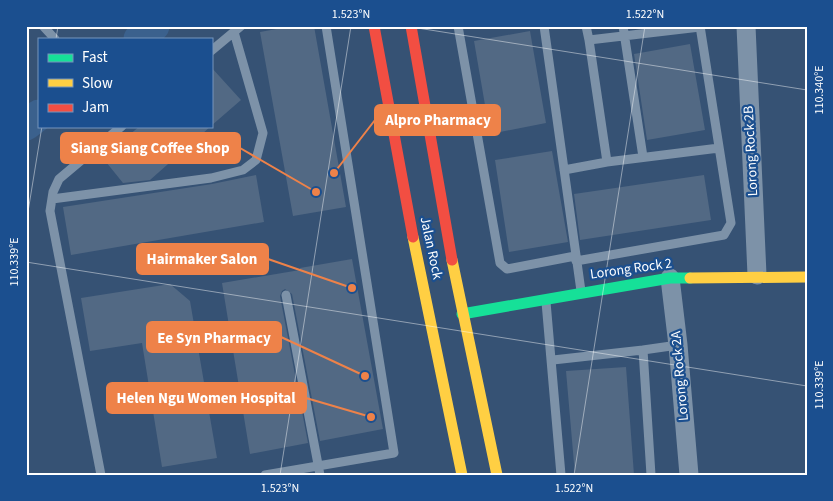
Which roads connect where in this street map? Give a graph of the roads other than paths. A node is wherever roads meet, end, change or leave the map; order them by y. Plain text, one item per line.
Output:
1 (43, 26) edge
2 (326, 26) edge
3 (374, 26) edge
4 (411, 26) edge
5 (458, 26) edge
6 (544, 26) edge
7 (586, 26) edge
8 (746, 26) edge
9 (700, 27) edge
10 (238, 29) edge
11 (624, 31) edge
12 (54, 38) edge
13 (589, 40) junction
14 (212, 50) edge
15 (119, 128) edge
16 (719, 148) junction
17 (643, 157) junction
18 (607, 162) junction
19 (564, 170) junction
20 (52, 199) junction
21 (576, 259) junction
22 (757, 275) junction
23 (807, 276) edge
24 (670, 278) junction
25 (581, 291) junction
26 (286, 295) dead end
27 (546, 299) junction
28 (462, 314) junction
29 (678, 344) junction
30 (643, 350) junction
31 (553, 360) junction
32 (319, 470) edge
33 (101, 475) edge
34 (265, 475) edge
35 (462, 475) edge
36 (497, 475) edge
37 (561, 475) edge
38 (651, 475) edge
39 (689, 475) edge

1 - 12 lane
2 - 32 lane
3 - 35 main road, Jalan Rock
4 - 28 main road, Jalan Rock
5 - 21 lane
6 - 19 lane
7 - 13 lane
8 - 22 street, Lorong Rock 2B
9 - 11 lane
9 - 16 lane
10 - 14 lane
10 - 20 lane
11 - 13 lane
11 - 17 lane
13 - 18 lane
15 - 20 lane
16 - 17 lane
16 - 21 lane
17 - 18 lane
18 - 19 lane
19 - 21 lane
20 - 33 lane
21 - 25 lane
22 - 23 main road, Lorong Rock 2
22 - 24 main road, Lorong Rock 2
24 - 25 main road, Lorong Rock 2
24 - 29 street, Lorong Rock 2A
25 - 27 main road, Lorong Rock 2
26 - 32 lane
27 - 28 main road, Lorong Rock 2
27 - 31 lane
28 - 36 main road, Jalan Rock
29 - 30 lane
29 - 39 street, Lorong Rock 2A
30 - 31 lane
30 - 38 lane
31 - 37 lane
32 - 34 lane

